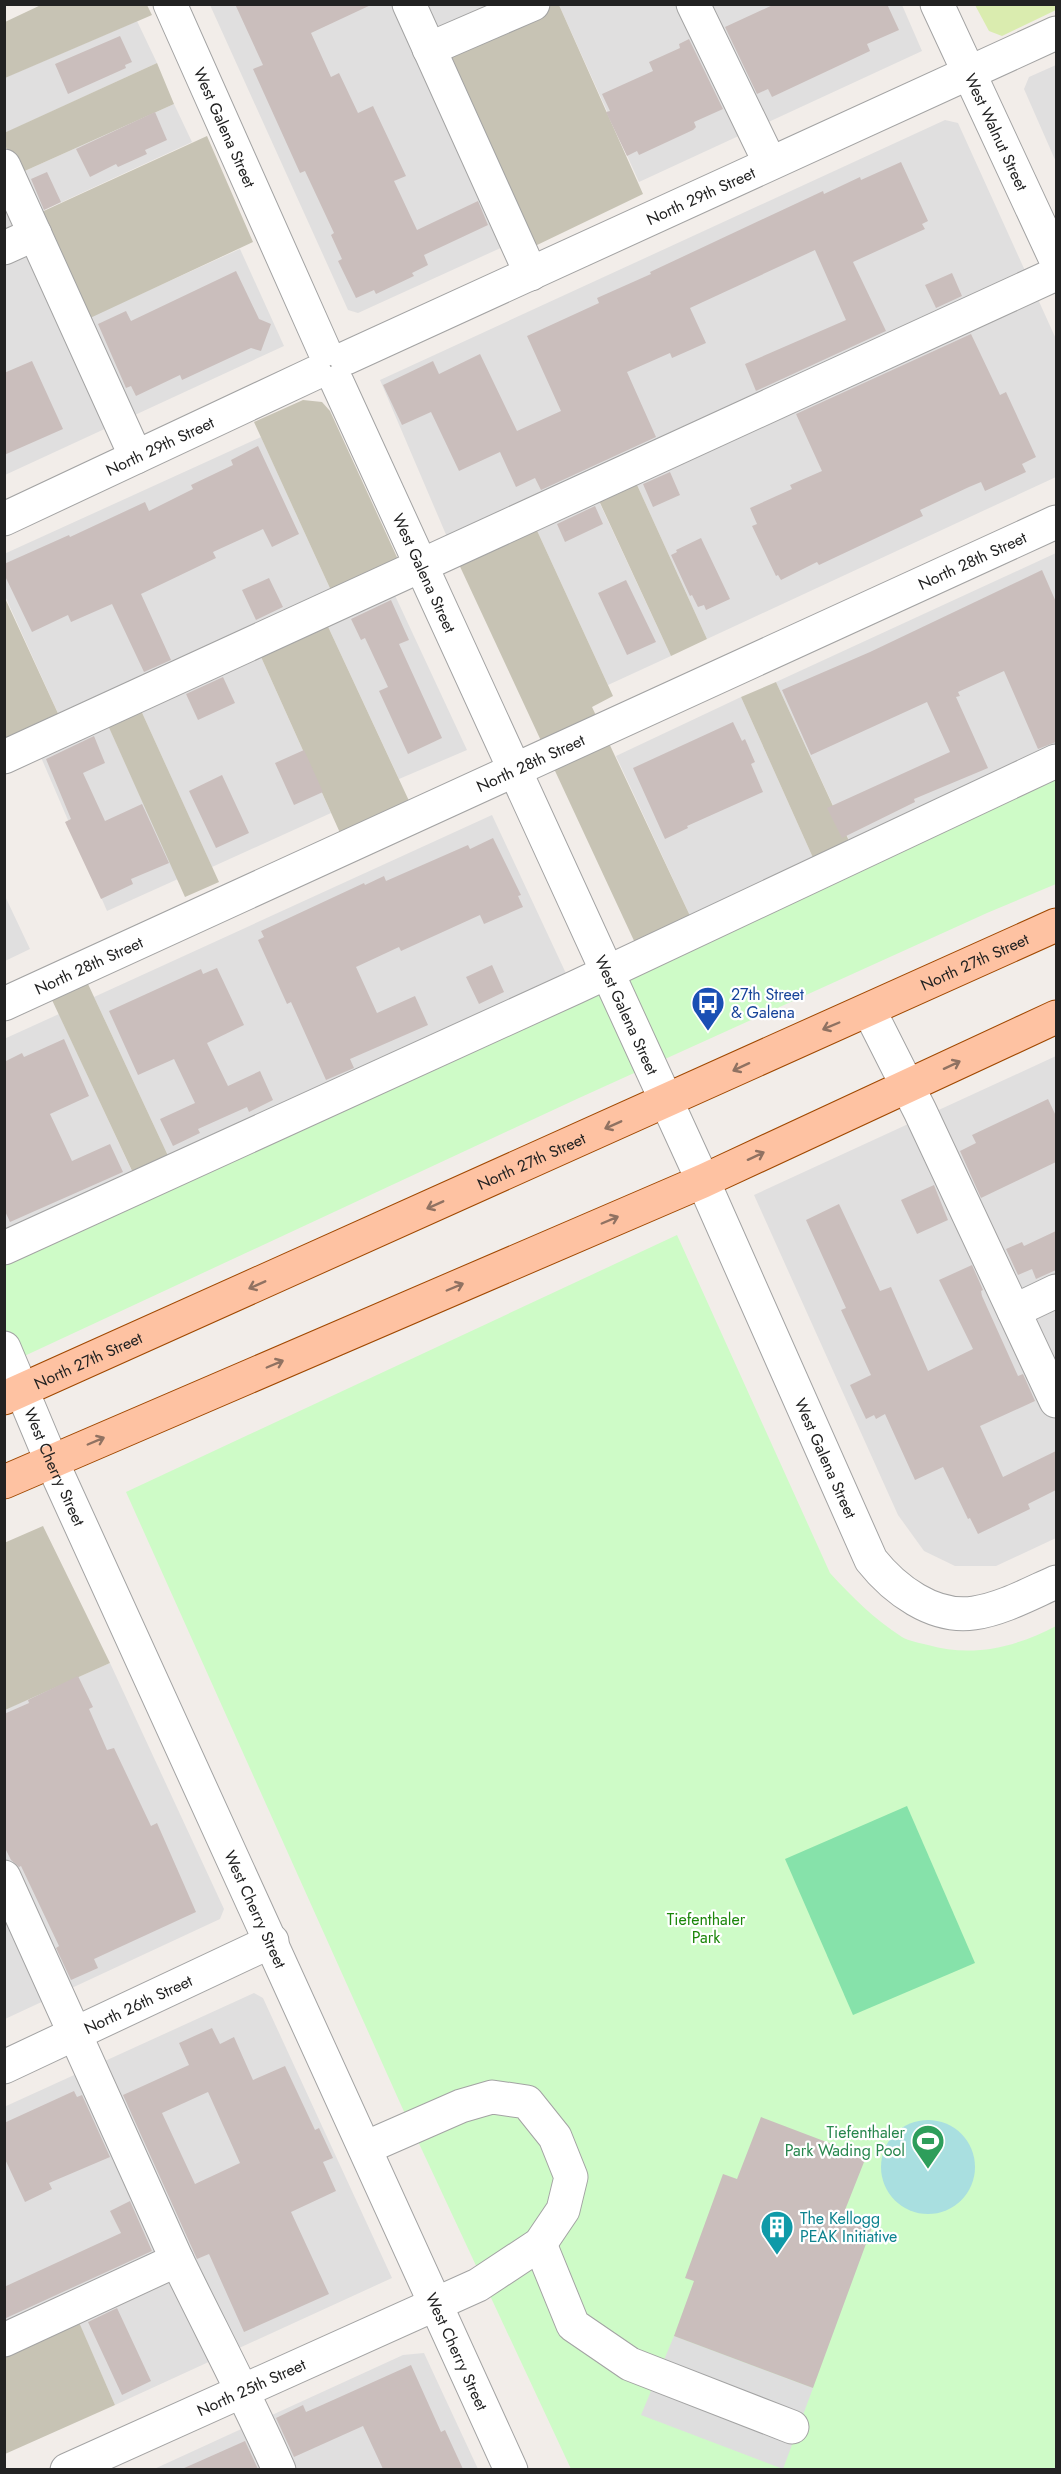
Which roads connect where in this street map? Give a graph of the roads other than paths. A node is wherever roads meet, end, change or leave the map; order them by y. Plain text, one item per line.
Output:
1 (170, 4) edge
2 (409, 4) edge
3 (533, 4) edge
4 (693, 4) edge
5 (937, 4) edge
6 (1056, 33) edge
7 (429, 49) junction
8 (969, 72) junction
9 (770, 164) junction
10 (4, 166) edge
11 (35, 234) junction
12 (4, 248) edge
13 (1056, 260) edge
14 (531, 274) junction
15 (1056, 274) edge
16 (330, 366) junction
17 (136, 457) junction
18 (4, 519) edge
19 (1056, 522) edge
20 (421, 566) junction
21 (4, 757) edge
22 (1056, 761) edge
23 (515, 770) junction
24 (1056, 925) edge
25 (607, 973) junction
26 (4, 1004) edge
27 (869, 1010) junction
28 (1056, 1017) edge
29 (908, 1086) junction
30 (666, 1101) junction
31 (703, 1181) junction
32 (4, 1248) edge
33 (1056, 1291) edge
34 (1014, 1311) junction
35 (4, 1348) edge
36 (14, 1394) edge
37 (1056, 1401) edge
38 (51, 1461) junction
39 (4, 1482) edge
40 (1056, 1582) edge
41 (4, 1877) edge
42 (272, 1941) junction
43 (76, 2033) junction
44 (4, 2067) edge
45 (365, 2148) junction
46 (540, 2244) junction
47 (177, 2260) junction
48 (436, 2305) junction
49 (4, 2340) edge
50 (240, 2390) junction
51 (792, 2427) dead end
52 (67, 2469) edge
53 (279, 2469) edge
54 (511, 2469) edge

1 - 16 street, West Galena Street
2 - 7 street
3 - 7 street
4 - 9 street
5 - 8 street, West Walnut Street
6 - 8 street, North 29th Street
7 - 14 street
8 - 9 street, North 29th Street
8 - 13 street, West Walnut Street
9 - 14 street, North 29th Street
10 - 11 street
11 - 12 street
11 - 17 street
14 - 16 street, North 29th Street
15 - 20 street
16 - 17 street, North 29th Street
16 - 20 street, West Galena Street
17 - 18 street, North 29th Street
19 - 23 street, North 28th Street
20 - 21 street
20 - 23 street, West Galena Street
22 - 25 street
23 - 25 street, West Galena Street
23 - 26 street, North 28th Street
24 - 27 main road, North 27th Street
25 - 30 street, West Galena Street
25 - 32 street
27 - 29 street
27 -> 30 main road, North 27th Street
29 -> 28 main road
31 -> 29 main road
29 - 34 street
30 - 31 street, West Galena Street
30 -> 36 main road, North 27th Street
38 -> 31 main road
31 - 40 street, West Galena Street
33 - 34 street
34 - 37 street
35 - 36 street, West Cherry Street
36 - 38 street, West Cherry Street
38 - 39 main road
38 - 42 street, West Cherry Street
41 - 43 street
42 - 43 street, North 26th Street
42 - 45 street, West Cherry Street
43 - 44 street, North 26th Street
43 - 47 street
45 - 46 street
45 - 48 street, West Cherry Street
46 - 48 street, North 25th Street
46 - 51 street
47 - 49 street
47 - 50 street
48 - 50 street, North 25th Street
48 - 54 street, West Cherry Street
50 - 52 street, North 25th Street
50 - 53 street

